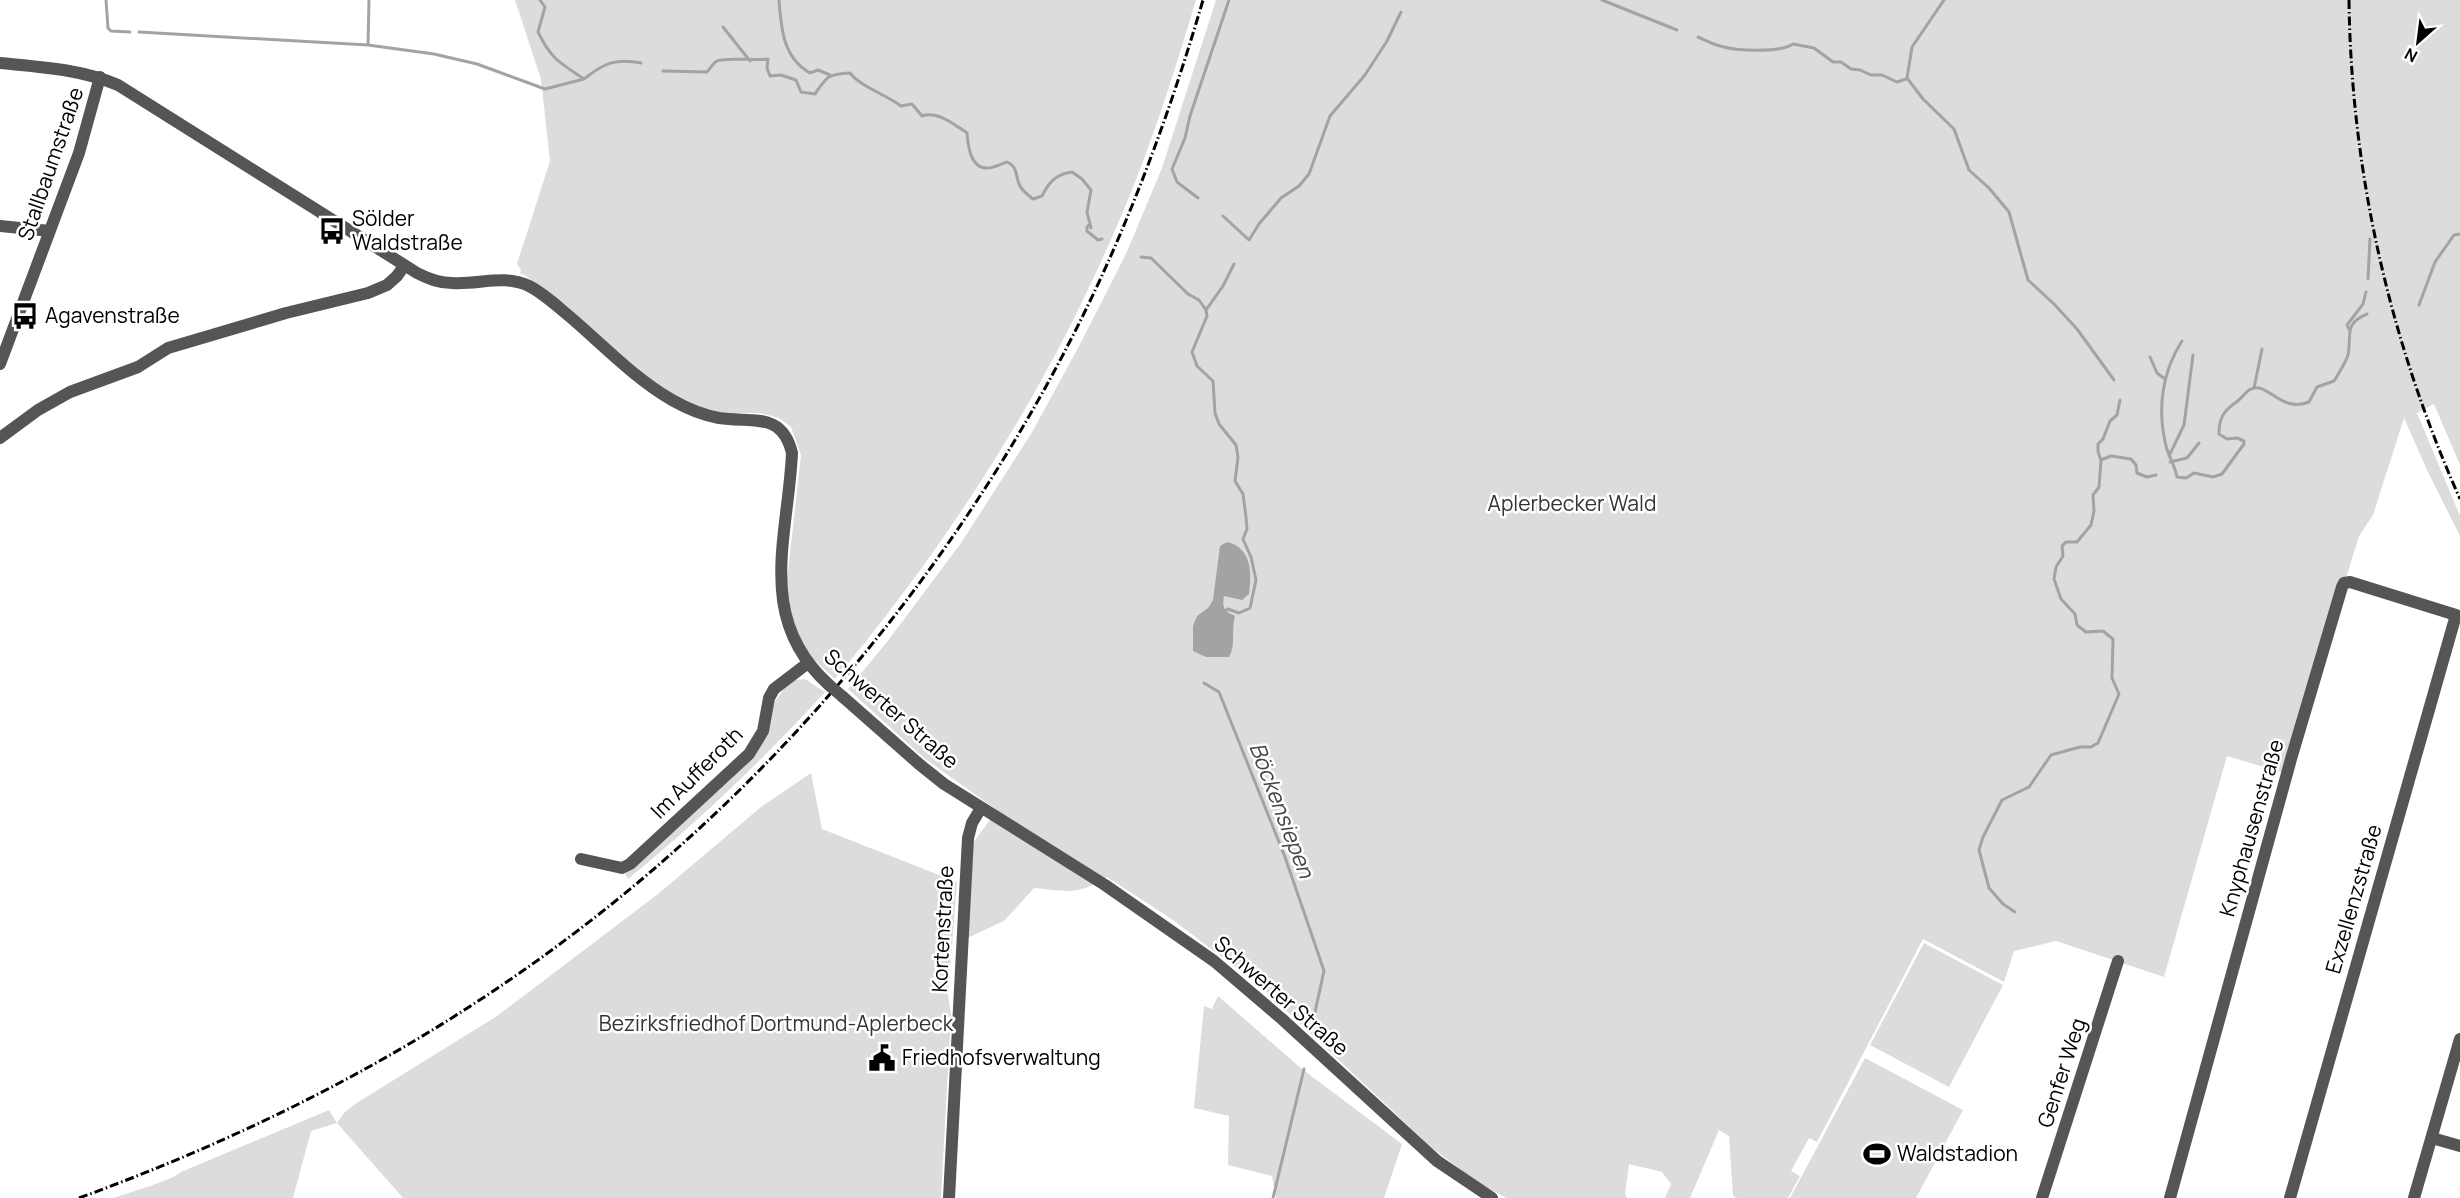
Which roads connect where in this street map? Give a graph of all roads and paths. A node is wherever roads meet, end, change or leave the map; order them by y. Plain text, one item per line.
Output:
1 (0, 63) edge
2 (100, 77) junction
3 (0, 226) edge
4 (50, 231) junction
5 (404, 266) junction
6 (1, 357) edge
7 (0, 436) edge
8 (2458, 614) edge
9 (808, 663) junction
10 (981, 808) junction
11 (581, 859) dead end
12 (2118, 960) dead end
13 (2460, 1040) edge
14 (2432, 1138) junction
15 (2460, 1146) edge
16 (949, 1198) edge
17 (1492, 1198) edge
18 (2042, 1198) edge
19 (2170, 1198) edge
20 (2290, 1198) edge
21 (2414, 1198) edge

1 - 2 street
2 - 4 street, Stallbaumstraße
2 - 5 street
3 - 4 street
4 - 6 street, Stallbaumstraße
5 - 7 street
5 - 9 street, Schwerter Straße
8 - 19 street, Knyphausenstraße
8 - 20 street, Exzellenzstraße
9 - 10 street, Schwerter Straße, bridge
9 - 11 street, Im Aufferoth
10 - 16 street, Kortenstraße
10 - 17 street, Schwerter Straße
12 - 18 street, Genfer Weg
13 - 14 street
14 - 15 street
14 - 21 street

